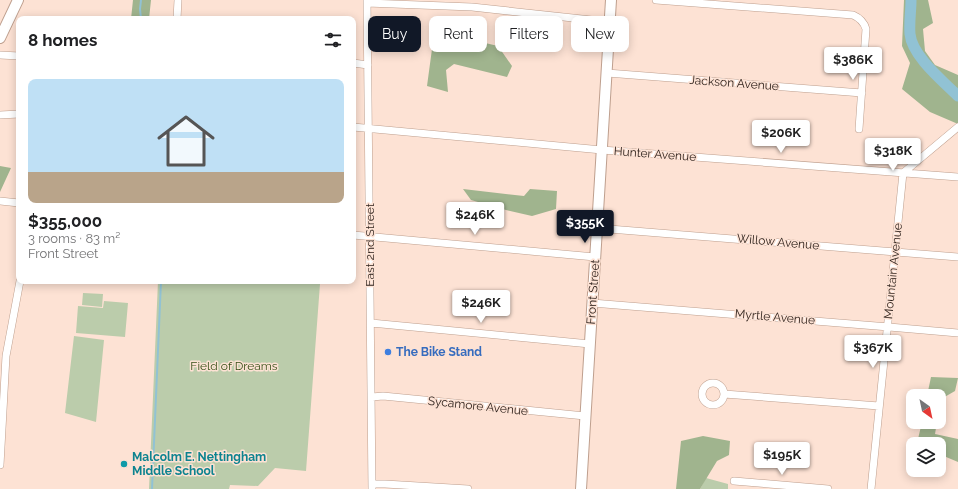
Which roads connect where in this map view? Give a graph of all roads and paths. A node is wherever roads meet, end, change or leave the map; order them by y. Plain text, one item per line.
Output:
1 (18, 0) edge
2 (178, 0) edge
3 (611, 0) edge
4 (656, 0) edge
5 (367, 2) edge
6 (177, 16) edge
7 (610, 16) edge
8 (571, 18) edge
9 (0, 38) edge
10 (608, 52) edge
11 (0, 55) edge
12 (16, 56) edge
13 (356, 63) edge
14 (368, 65) junction
15 (607, 73) junction
16 (862, 93) junction
17 (16, 114) edge
18 (0, 115) edge
19 (356, 127) edge
20 (958, 127) edge
21 (369, 128) junction
22 (859, 129) dead end
23 (602, 150) junction
24 (903, 173) junction
25 (958, 177) edge
26 (0, 202) edge
27 (16, 203) edge
28 (597, 228) junction
29 (356, 235) edge
30 (370, 236) junction
31 (895, 251) junction
32 (595, 257) junction
33 (958, 257) edge
34 (19, 284) edge
35 (592, 303) junction
36 (371, 323) junction
37 (887, 326) junction
38 (958, 333) edge
39 (590, 344) junction
40 (3, 356) edge
41 (724, 394) dead end
42 (372, 397) junction
43 (879, 406) junction
44 (585, 416) junction
45 (0, 465) edge
46 (734, 481) dead end
47 (372, 486) edge
48 (468, 489) edge
49 (581, 489) edge
50 (828, 489) edge
51 (871, 489) edge

1 - 9 street
2 - 6 street
3 - 7 street, Front Street
4 - 16 street
5 - 8 street
5 - 14 street, East 2nd Street
10 - 15 street, Front Street
11 - 12 street
13 - 14 street
14 - 21 street, East 2nd Street
15 - 16 street, Jackson Avenue
15 - 23 street, Front Street
16 - 22 street
17 - 18 street
19 - 21 street, Hunter Avenue
20 - 24 street
21 - 23 street, Hunter Avenue
21 - 30 street, East 2nd Street
23 - 24 street, Hunter Avenue
23 - 28 street, Front Street
24 - 25 street, Hunter Avenue
24 - 31 street, Mountain Avenue
26 - 27 street
28 - 31 street, Willow Avenue
28 - 32 street, Front Street
29 - 30 street
30 - 32 street
30 - 36 street, East 2nd Street
31 - 33 street, Willow Avenue
31 - 37 street, Mountain Avenue
32 - 35 street, Front Street
34 - 40 street
35 - 37 street, Myrtle Avenue
35 - 39 street, Front Street
36 - 39 street
36 - 42 street, East 2nd Street
37 - 38 street, Myrtle Avenue
37 - 43 street, Mountain Avenue
39 - 44 street, Front Street
40 - 45 street
41 - 43 street
42 - 44 street, Sycamore Avenue
42 - 47 street, East 2nd Street
43 - 51 street, Mountain Avenue
44 - 49 street, Front Street
46 - 50 street
47 - 48 street

